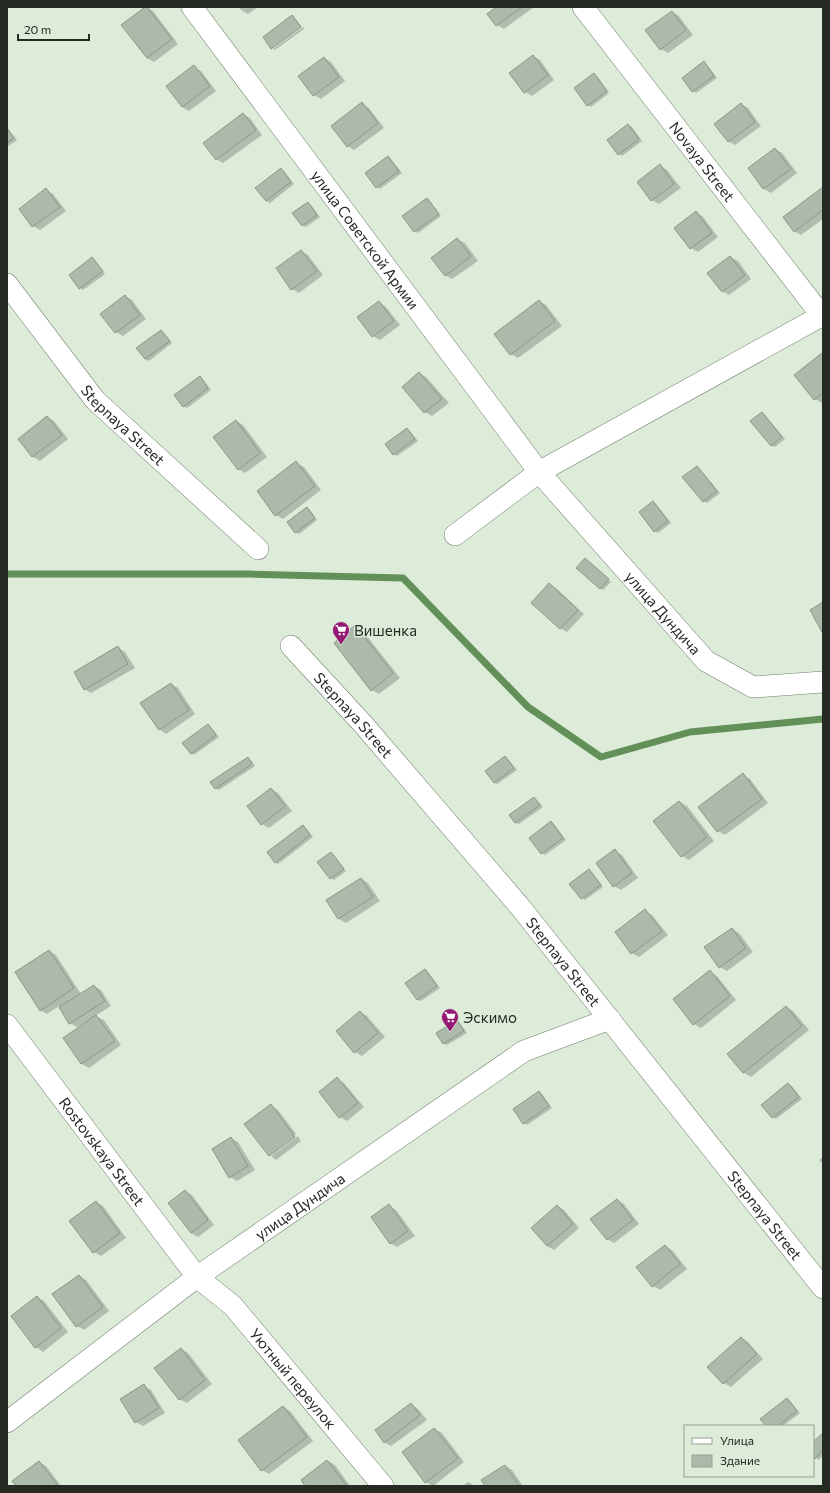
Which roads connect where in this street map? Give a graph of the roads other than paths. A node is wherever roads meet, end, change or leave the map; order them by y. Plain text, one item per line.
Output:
1 (192, 7) edge
2 (583, 7) edge
3 (7, 284) edge
4 (822, 315) edge
5 (539, 472) junction
6 (455, 535) dead end
7 (258, 549) dead end
8 (291, 646) dead end
9 (823, 682) edge
10 (610, 1019) junction
11 (7, 1025) edge
12 (197, 1277) junction
13 (823, 1288) edge
14 (7, 1422) edge
15 (383, 1486) edge

1 - 5 street, улица Советской Армии
2 - 4 street, Novaya Street
3 - 7 street, Stepnaya Street
4 - 5 street
5 - 6 street
5 - 9 street, улица Дундича
8 - 10 street, Stepnaya Street
10 - 12 street, улица Дундича
10 - 13 street, Stepnaya Street
11 - 12 street, Rostovskaya Street
12 - 14 street, улица Дундича
12 - 15 street, Уютный переулок

